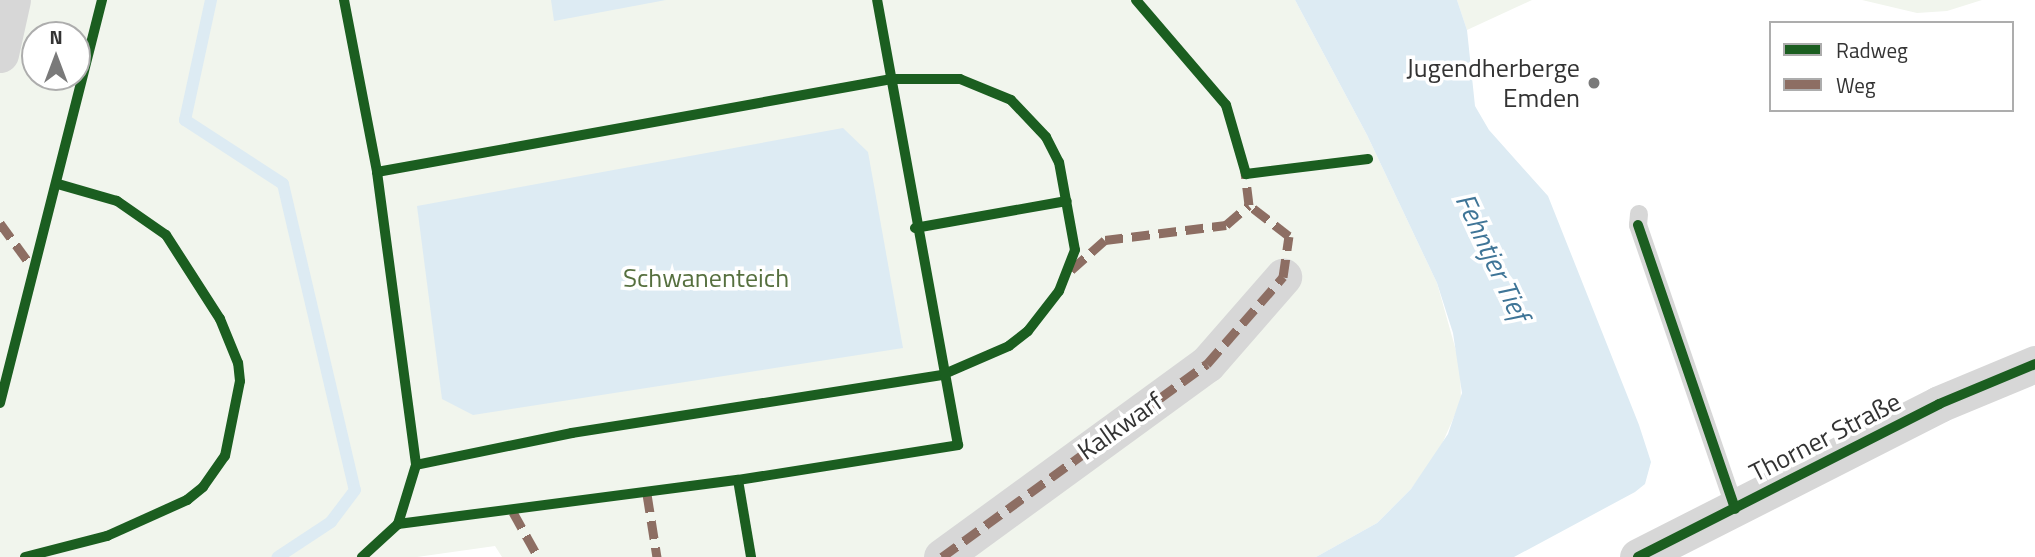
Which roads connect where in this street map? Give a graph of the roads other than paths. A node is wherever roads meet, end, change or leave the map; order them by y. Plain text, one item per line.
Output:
1 (12, 0) edge
2 (0, 54) edge
3 (1639, 214) dead end
4 (1283, 277) dead end
5 (2035, 364) edge
6 (1735, 509) junction
7 (942, 557) edge
8 (1638, 557) edge

1 - 2 street
3 - 6 lane
4 - 7 street, Kalkwarf
5 - 6 street, Thorner Straße
6 - 8 street, Thorner Straße

